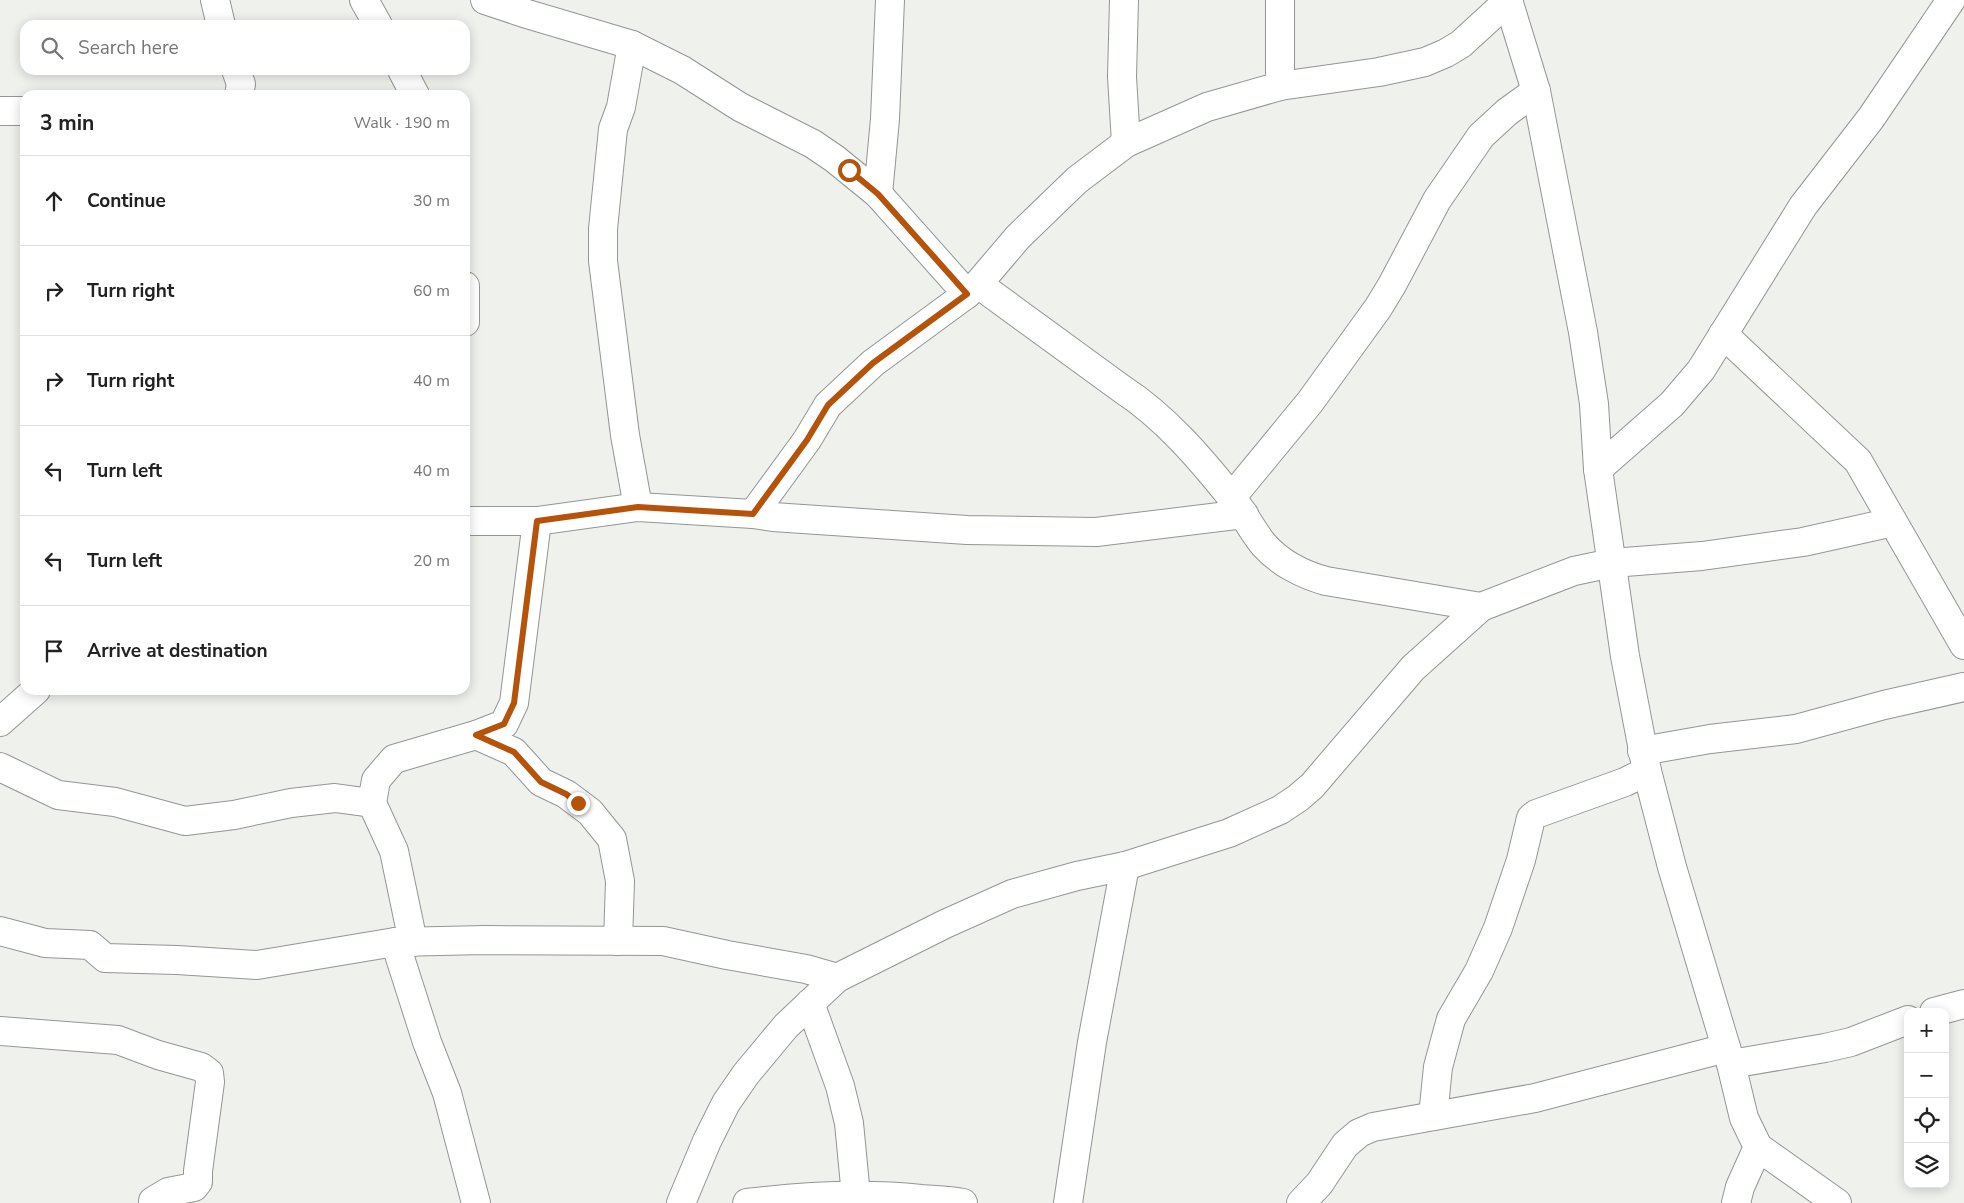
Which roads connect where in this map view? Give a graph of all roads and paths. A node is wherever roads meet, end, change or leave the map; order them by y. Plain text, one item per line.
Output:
1 (215, 0) edge
2 (364, 0) edge
3 (485, 0) edge
4 (890, 0) edge
5 (1124, 0) edge
6 (1280, 0) edge
7 (1509, 0) edge
8 (1952, 0) edge
9 (220, 20) edge
10 (375, 20) edge
11 (632, 45) junction
12 (238, 75) edge
13 (405, 75) edge
14 (1280, 86) junction
15 (240, 90) edge
16 (412, 90) edge
17 (1536, 91) junction
18 (0, 111) edge
19 (20, 111) edge
20 (1126, 143) junction
21 (878, 194) junction
22 (973, 289) junction
23 (1723, 334) junction
24 (1598, 469) junction
25 (1238, 506) junction
26 (638, 507) junction
27 (753, 514) junction
28 (470, 521) edge
29 (537, 521) junction
30 (1893, 522) junction
31 (1612, 563) junction
32 (1481, 607) junction
33 (1964, 645) edge
34 (1964, 687) edge
35 (30, 695) edge
36 (0, 722) edge
37 (476, 735) junction
38 (1644, 761) junction
39 (0, 767) edge
40 (372, 803) junction
41 (1125, 866) junction
42 (0, 931) edge
43 (618, 941) junction
44 (404, 942) junction
45 (837, 978) junction
46 (810, 1003) junction
47 (1964, 1004) edge
48 (1949, 1008) edge
49 (1904, 1022) edge
50 (0, 1031) edge
51 (1729, 1056) junction
52 (1433, 1116) junction
53 (1758, 1147) junction
54 (856, 1196) junction
55 (1305, 1202) edge
56 (153, 1203) edge
57 (476, 1203) edge
58 (681, 1203) edge
59 (748, 1203) edge
60 (963, 1203) edge
61 (1068, 1203) edge
62 (1736, 1203) edge
63 (1837, 1203) edge

1 - 9 street
2 - 10 street
3 - 11 street
4 - 21 street
5 - 20 street
6 - 14 street
7 - 14 street
7 - 17 street
8 - 23 street
11 - 21 street
11 - 26 street
12 - 15 street
13 - 16 street
14 - 20 street
17 - 24 street
17 - 25 street
18 - 19 street
20 - 22 street
21 - 22 street
22 - 25 street
22 - 27 street
23 - 24 street
23 - 30 street
24 - 31 street
25 - 27 street
25 - 32 street
26 - 27 street
26 - 29 street
28 - 29 street
29 - 37 street
30 - 31 street
30 - 33 street
31 - 32 street
31 - 38 street
32 - 41 street
34 - 38 street
35 - 36 street
37 - 40 street
37 - 43 street
38 - 51 street
38 - 52 street
39 - 40 street
40 - 44 street
41 - 45 street
41 - 61 street
42 - 44 street
43 - 44 street
43 - 45 street
44 - 57 street
45 - 46 street
46 - 54 street
46 - 58 street
47 - 48 street
49 - 51 street
50 - 56 street
51 - 52 street
51 - 53 street
52 - 55 street
53 - 62 street
53 - 63 street
54 - 59 street
54 - 60 street

